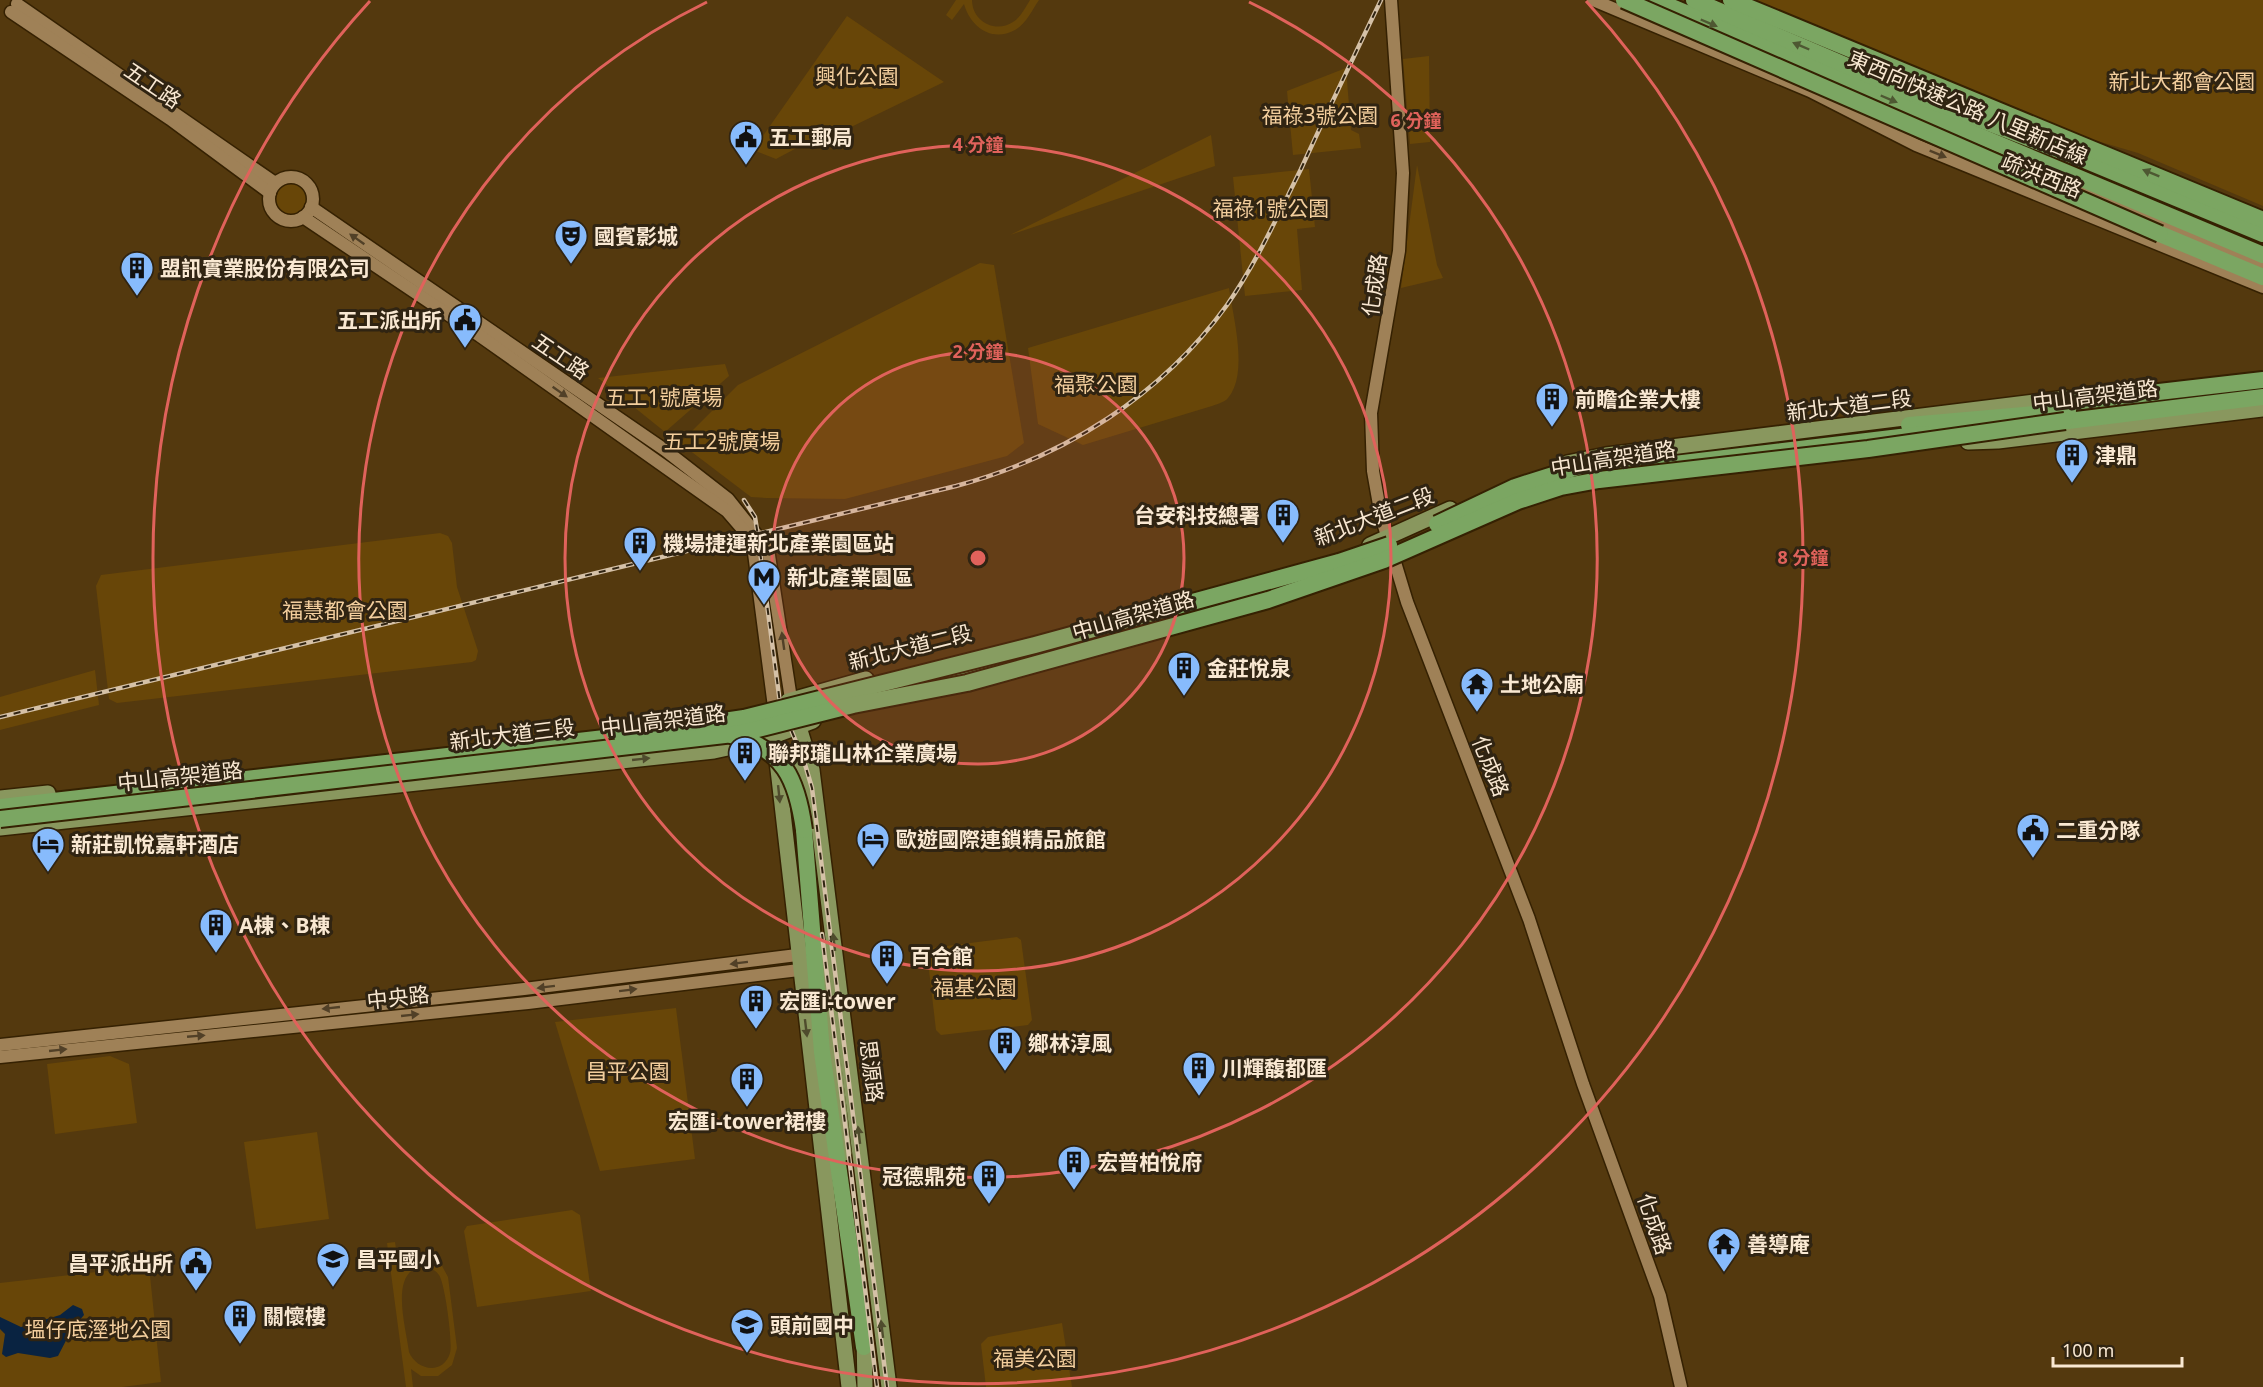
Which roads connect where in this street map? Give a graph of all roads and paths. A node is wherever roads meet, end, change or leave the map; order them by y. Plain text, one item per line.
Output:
1 (1391, 0) edge
2 (1593, 0) edge
3 (1624, 0) edge
4 (1655, 0) edge
5 (1694, 0) edge
6 (1731, 0) edge
7 (12, 8) edge
8 (1792, 25) junction
9 (1810, 91) junction
10 (273, 188) junction
11 (307, 212) junction
12 (2263, 220) edge
13 (2263, 234) edge
14 (2263, 247) edge
15 (2263, 255) edge
16 (2263, 265) edge
17 (2263, 278) edge
18 (2263, 287) edge
19 (2263, 375) edge
20 (2263, 380) edge
21 (2263, 388) edge
22 (2263, 397) edge
23 (2263, 404) edge
24 (2263, 409) edge
25 (1978, 410) junction
26 (2065, 421) junction
27 (1978, 440) junction
28 (1474, 524) junction
29 (1382, 544) junction
30 (1394, 563) junction
31 (792, 704) junction
32 (773, 713) junction
33 (798, 727) junction
34 (622, 736) junction
35 (775, 736) junction
36 (0, 798) edge
37 (0, 807) edge
38 (0, 813) edge
39 (0, 819) edge
40 (0, 828) edge
41 (798, 962) junction
42 (0, 1045) edge
43 (0, 1057) edge
44 (821, 1137) junction
45 (864, 1347) junction
46 (865, 1385) edge
47 (849, 1387) edge
48 (889, 1387) edge
49 (1682, 1387) edge

1 - 29 street, 化成路
2 - 9 street, 疏洪西路
3 - 17 highway, bridge
4 -> 15 highway, 東西向快速公路 八里新店線
13 -> 5 highway, 東西向快速公路 八里新店線
6 - 8 highway
7 - 10 street, 五工路
12 -> 8 highway
8 - 14 highway
9 - 16 street, 疏洪西路
9 -> 18 street, 疏洪西路
10 - 11 street
10 - 11 street
31 -> 11 street, 五工路
11 -> 32 street, 五工路
19 - 25 main road, 新北大道二段
20 - 25 highway
21 - 29 highway, 中山高架道路, bridge
22 - 26 highway, 中山高架道路
23 - 27 highway
24 - 27 main road
25 - 29 main road, 新北大道二段
26 - 28 highway, bridge
26 - 39 highway, 中山高架道路, bridge
27 - 28 main road
28 - 30 main road
29 - 30 street, 化成路
29 - 31 main road, 新北大道二段
29 - 31 highway, bridge
29 - 34 highway, 中山高架道路, bridge
30 - 33 main road
30 - 49 street, 化成路
31 - 32 highway
31 - 33 main road, 思源路
32 - 33 main road
32 - 35 main road, 思源路
32 - 36 main road, 新北大道三段
32 - 38 main road, 新北大道三段
33 - 35 main road, 新北大道三段
33 - 45 main road, 思源路
48 -> 33 main road, 思源路
34 - 37 highway, 中山高架道路
34 - 45 highway, bridge
40 -> 35 main road, 新北大道三段
35 -> 41 main road, 思源路
41 -> 42 street, 中央路
43 -> 41 street, 中央路
41 -> 44 main road, 思源路
44 - 46 main road, 思源路
44 - 47 main road, 思源路
45 - 46 main road, 思源路

